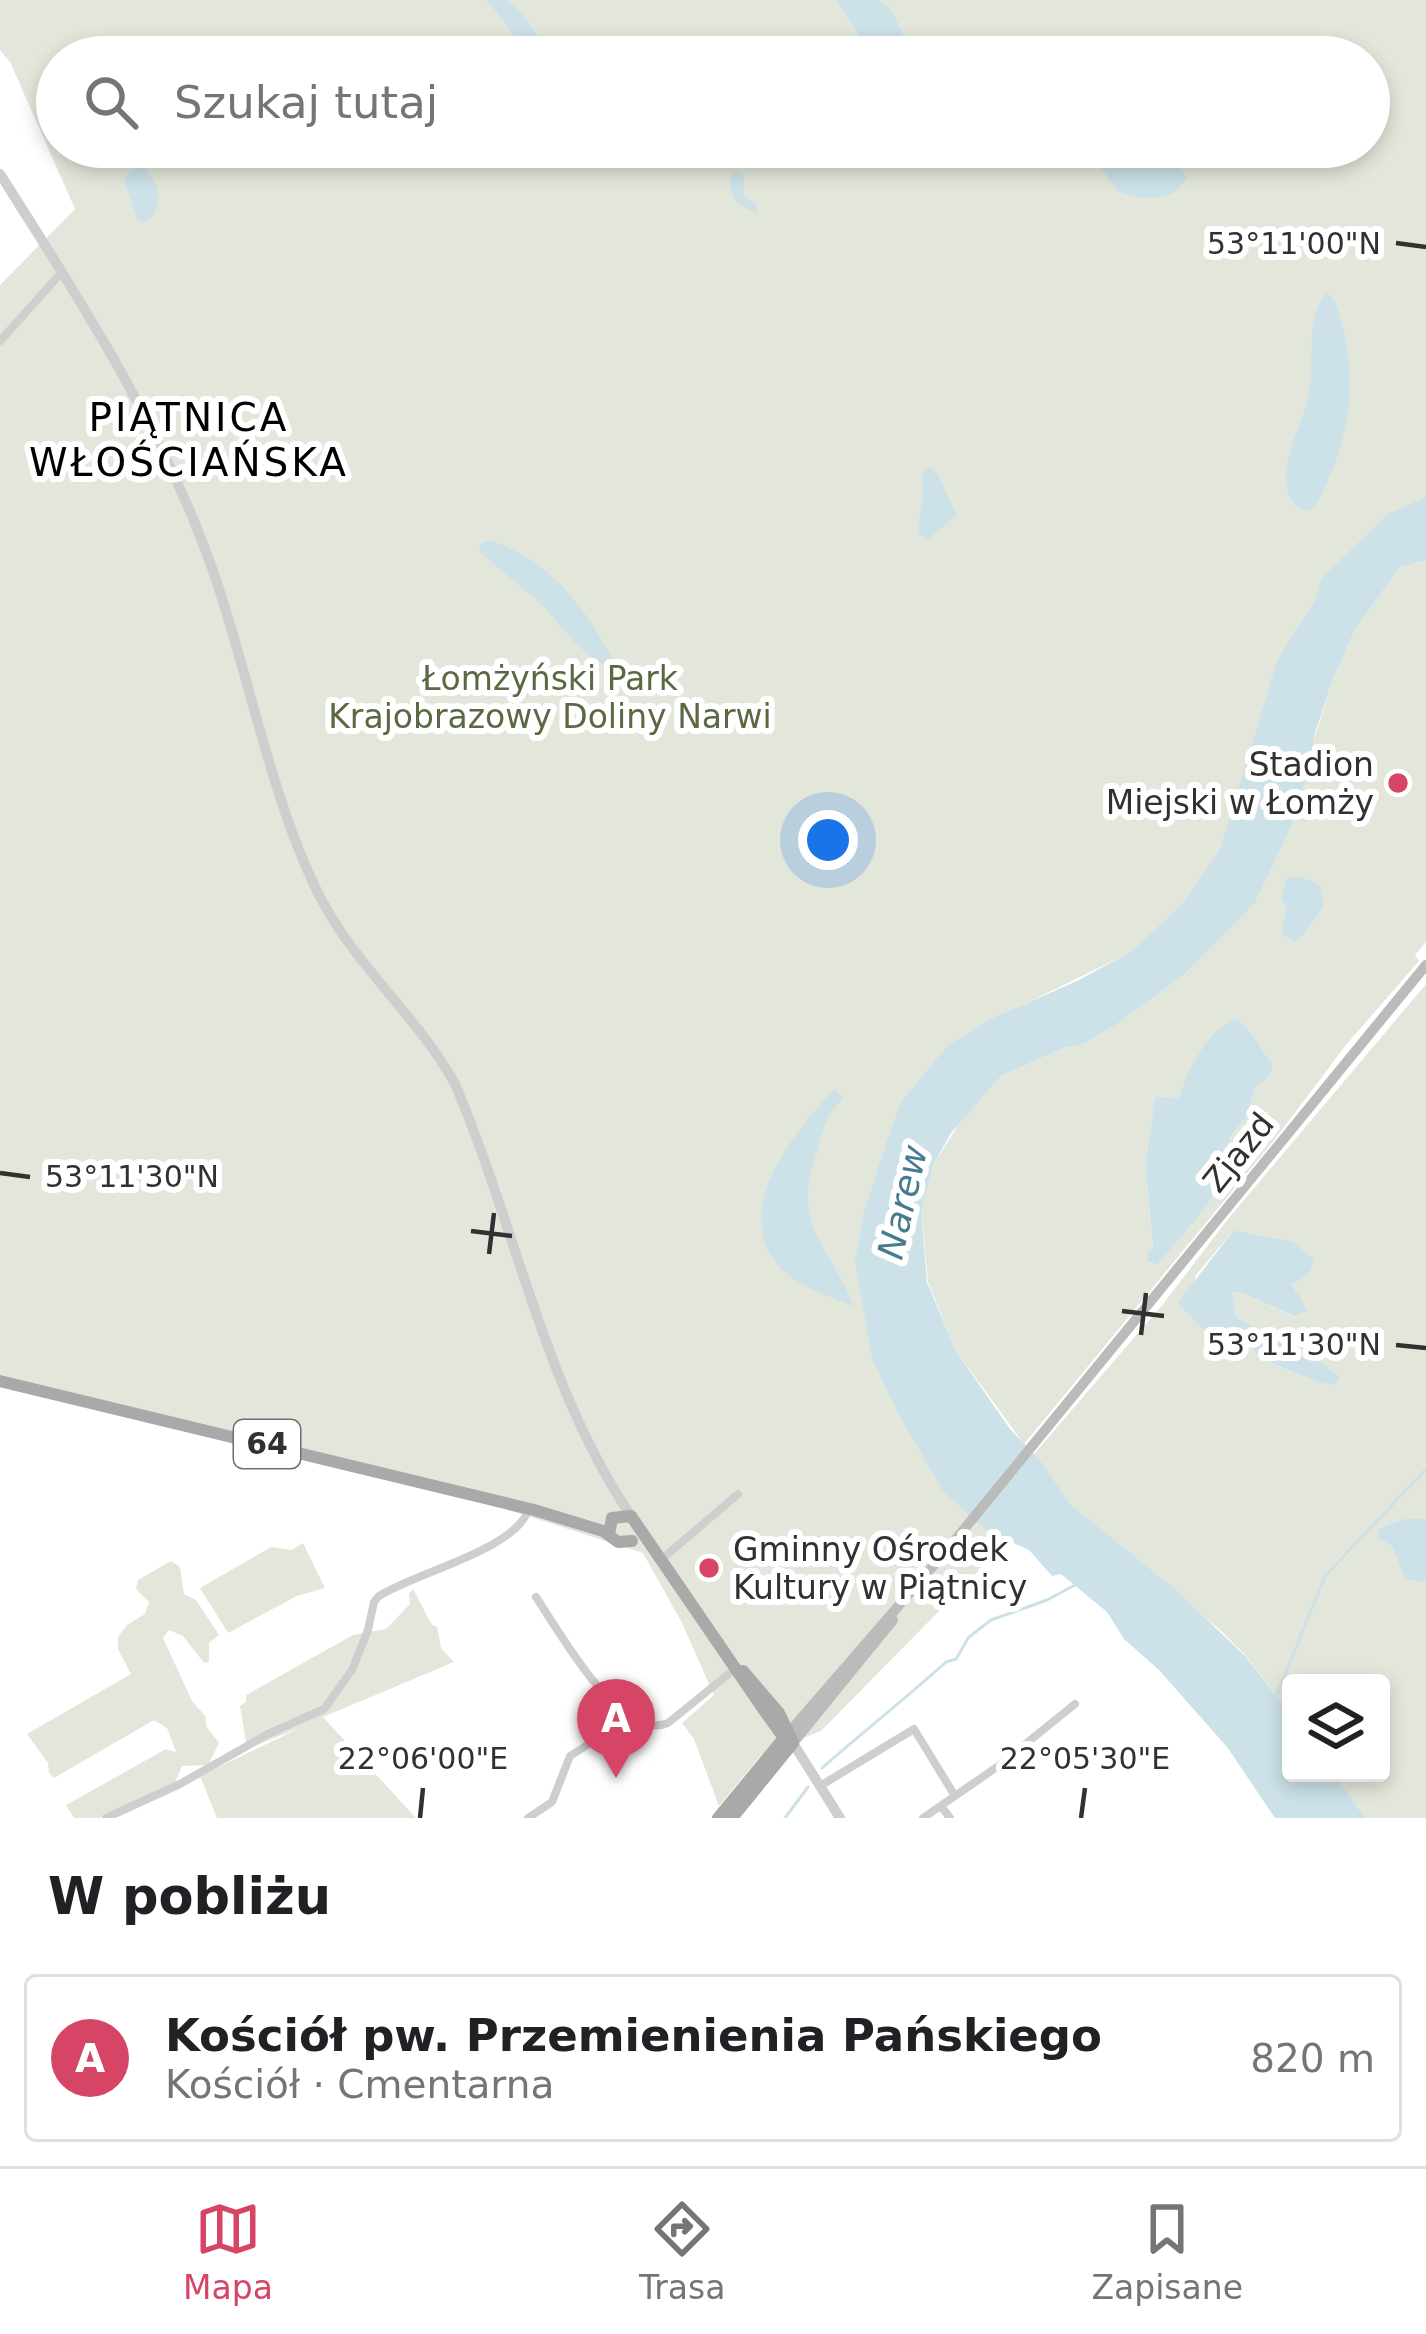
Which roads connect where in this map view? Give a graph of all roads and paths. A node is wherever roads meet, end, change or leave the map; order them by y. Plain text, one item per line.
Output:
1 (0, 174) edge
2 (62, 272) junction
3 (0, 341) edge
4 (1426, 965) edge
5 (0, 1381) edge
6 (738, 1494) dead end
7 (532, 1509) junction
8 (616, 1522) junction
9 (635, 1535) junction
10 (662, 1559) junction
11 (936, 1563) junction
12 (672, 1575) junction
13 (536, 1597) dead end
14 (737, 1667) junction
15 (1075, 1704) dead end
16 (810, 1707) junction
17 (779, 1713) junction
18 (629, 1718) junction
19 (789, 1738) junction
20 (820, 1786) junction
21 (955, 1796) junction
22 (941, 1806) junction
23 (106, 1818) edge
24 (528, 1818) edge
25 (718, 1818) edge
26 (732, 1818) edge
27 (840, 1818) edge
28 (922, 1818) edge
29 (950, 1818) edge

1 - 2 street
2 - 3 street
2 - 8 street
4 - 11 main road, Zjazd
5 - 7 main road, 64
6 - 10 street
7 - 8 main road, 64
7 - 23 street
8 - 9 main road, 64
8 - 9 main road, 64
9 - 10 main road, 64
9 - 12 main road, 64
10 - 12 main road, 64
11 - 16 main road
11 - 19 main road
12 - 14 main road, 64
13 - 18 street
14 - 17 main road, 64
14 - 18 street
14 - 19 main road, 64
15 - 21 street
16 - 17 main road
16 - 19 main road
17 - 19 main road, 64
18 - 24 street
19 - 20 street
19 - 25 main road
19 - 26 main road
20 - 21 street
20 - 27 street
21 - 22 street
22 - 28 street
22 - 29 street

